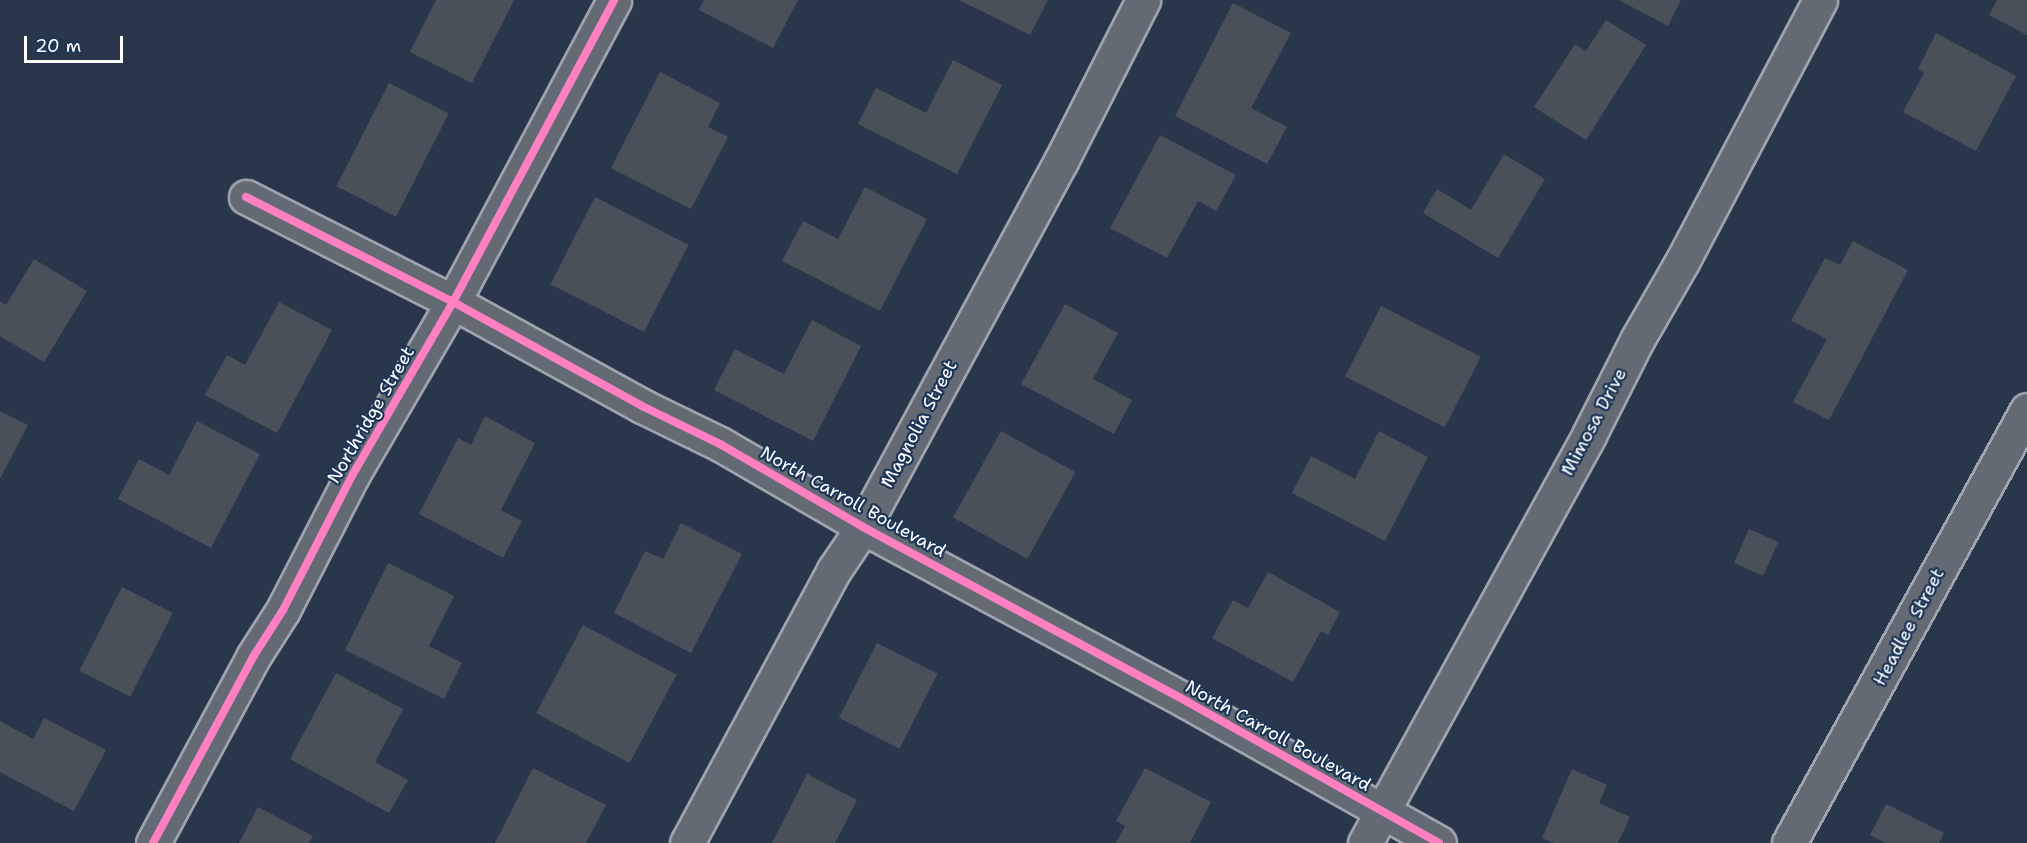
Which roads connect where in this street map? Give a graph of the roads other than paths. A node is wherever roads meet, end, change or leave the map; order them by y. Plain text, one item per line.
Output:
1 (614, 0) edge
2 (1143, 0) edge
3 (1820, 0) edge
4 (246, 197) dead end
5 (453, 302) junction
6 (2027, 410) edge
7 (863, 527) junction
8 (1383, 813) junction
9 (153, 843) edge
10 (687, 843) edge
11 (1365, 843) edge
12 (1439, 843) edge
13 (1789, 843) edge

1 - 5 street, Northridge Street
2 - 7 street, Magnolia Street
3 - 8 street, Mimosa Drive
4 - 5 street, North Carroll Boulevard
5 - 7 street, North Carroll Boulevard
5 - 9 street, Northridge Street
6 - 13 street, Headlee Street
7 - 8 street, North Carroll Boulevard
7 - 10 street, Magnolia Street
8 - 11 street, Mimosa Drive
8 - 12 street, North Carroll Boulevard

